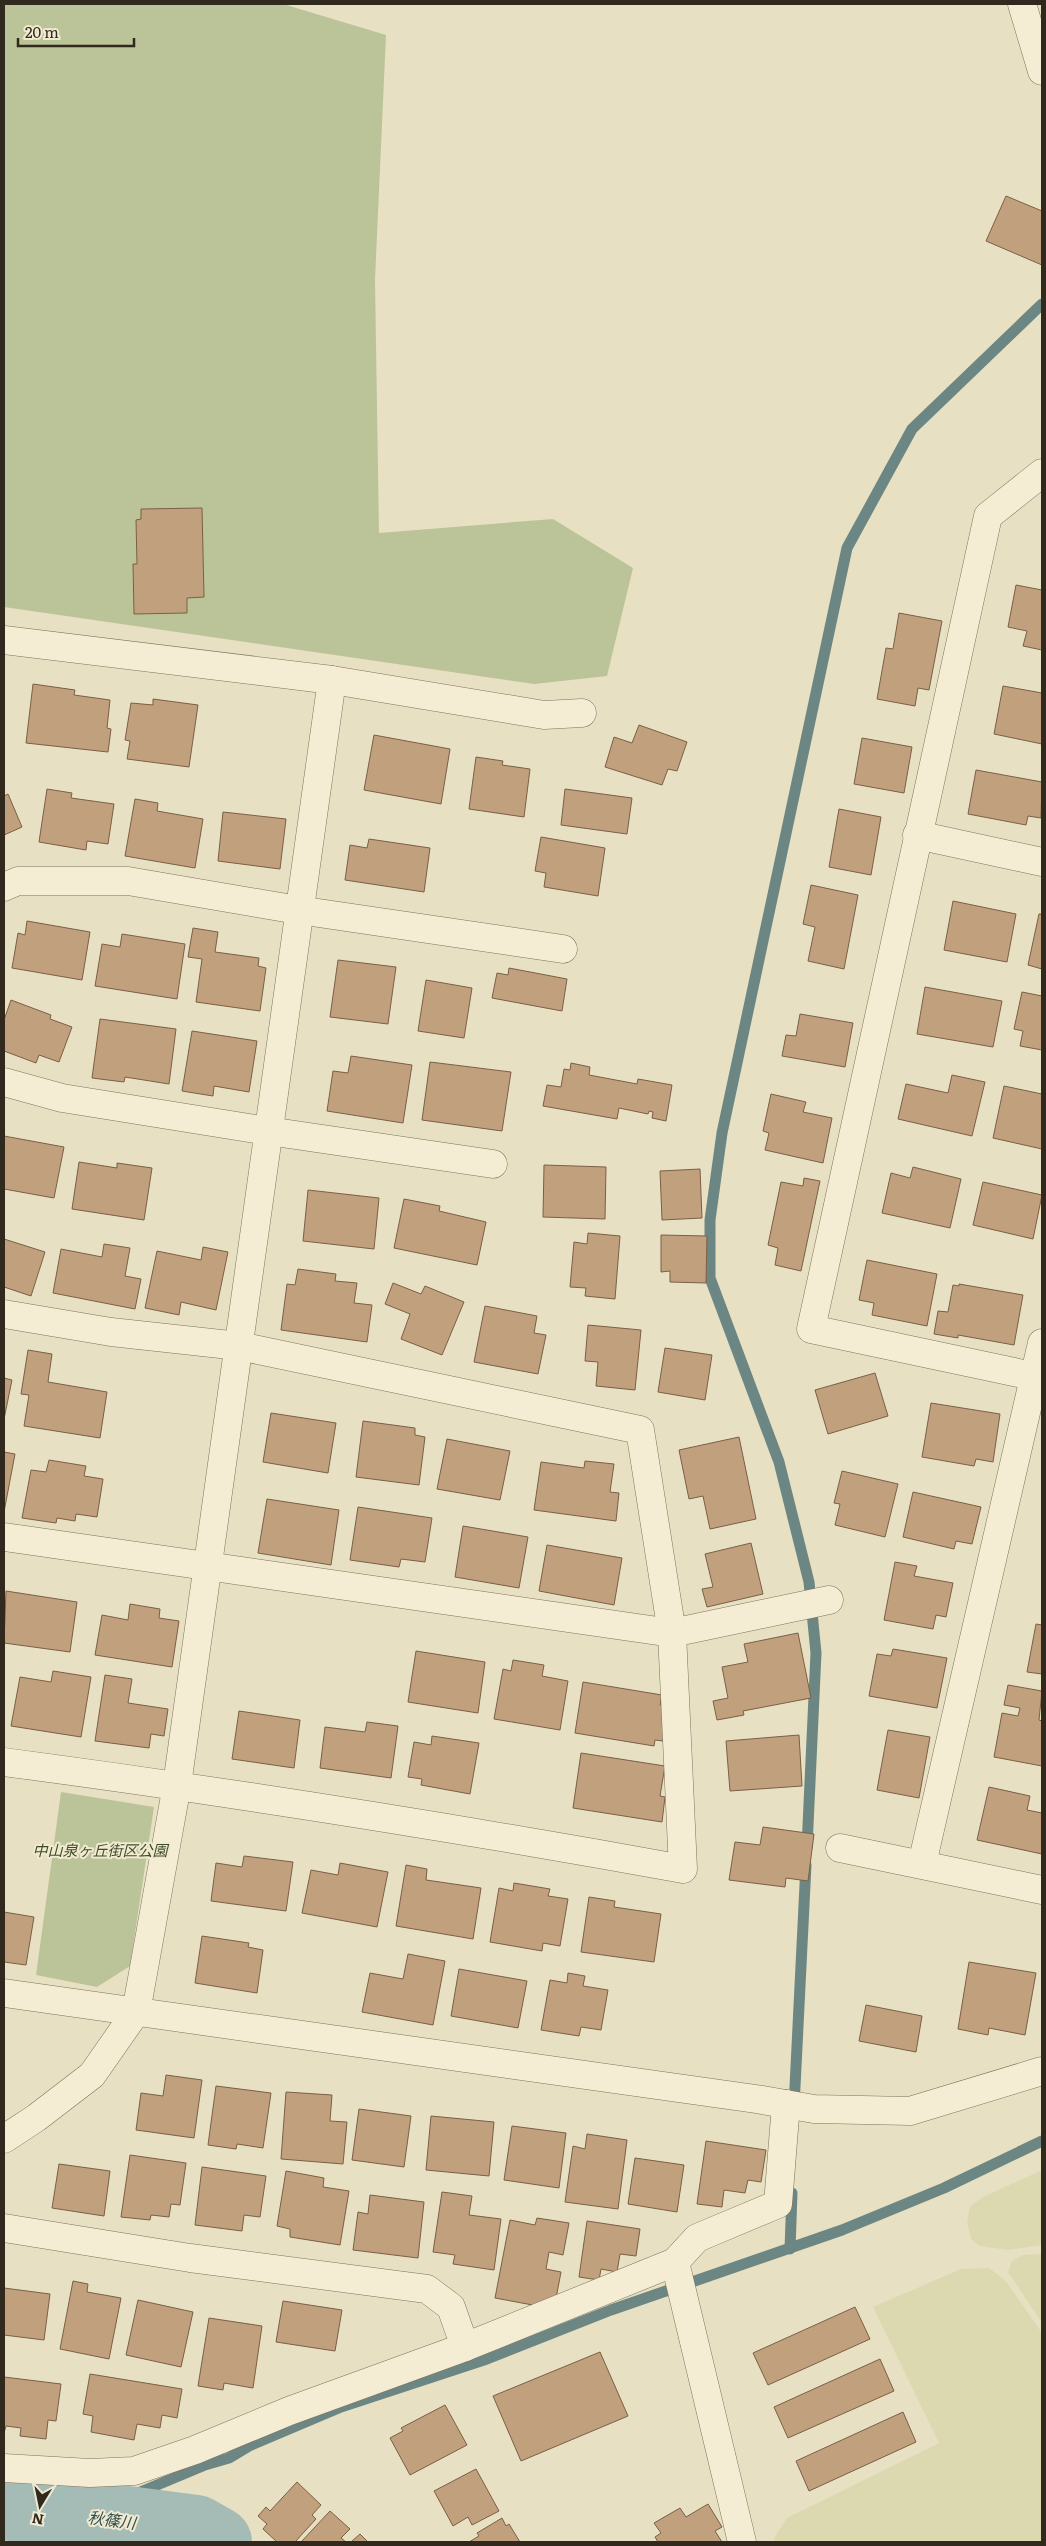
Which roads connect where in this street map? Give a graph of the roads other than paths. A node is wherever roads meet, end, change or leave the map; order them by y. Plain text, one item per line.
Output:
1 (1022, 4) edge
2 (1042, 71) edge
3 (1042, 473) edge
4 (4, 640) edge
5 (332, 680) junction
6 (582, 712) dead end
7 (917, 835) junction
8 (1042, 862) edge
9 (4, 888) edge
10 (298, 910) junction
11 (563, 949) dead end
12 (4, 1082) edge
13 (268, 1131) junction
14 (493, 1164) dead end
15 (4, 1314) edge
16 (1042, 1343) edge
17 (239, 1346) junction
18 (1039, 1377) edge
19 (4, 1536) edge
20 (207, 1567) junction
21 (829, 1600) dead end
22 (672, 1633) junction
23 (4, 1762) edge
24 (176, 1785) junction
25 (840, 1848) dead end
26 (922, 1864) junction
27 (1042, 1890) edge
28 (4, 1993) edge
29 (136, 2012) junction
30 (1042, 2071) edge
31 (786, 2104) junction
32 (4, 2139) edge
33 (4, 2228) edge
34 (675, 2262) junction
35 (464, 2347) junction
36 (4, 2468) edge
37 (742, 2542) edge

1 - 2 street
3 - 7 street
4 - 5 street
5 - 6 street
5 - 10 street
7 - 8 street
7 - 18 street
9 - 10 street
10 - 11 street
10 - 13 street
12 - 13 street
13 - 14 street
13 - 17 street
15 - 17 street
16 - 18 street
17 - 20 street
17 - 22 street
18 - 26 street
19 - 20 street
20 - 22 street
20 - 24 street
21 - 22 street
22 - 24 street
23 - 24 street
24 - 29 street
25 - 26 street
26 - 27 street
28 - 29 street
29 - 31 street
29 - 32 street
30 - 31 street
31 - 34 street
33 - 35 street
34 - 35 street
34 - 37 street
35 - 36 street

